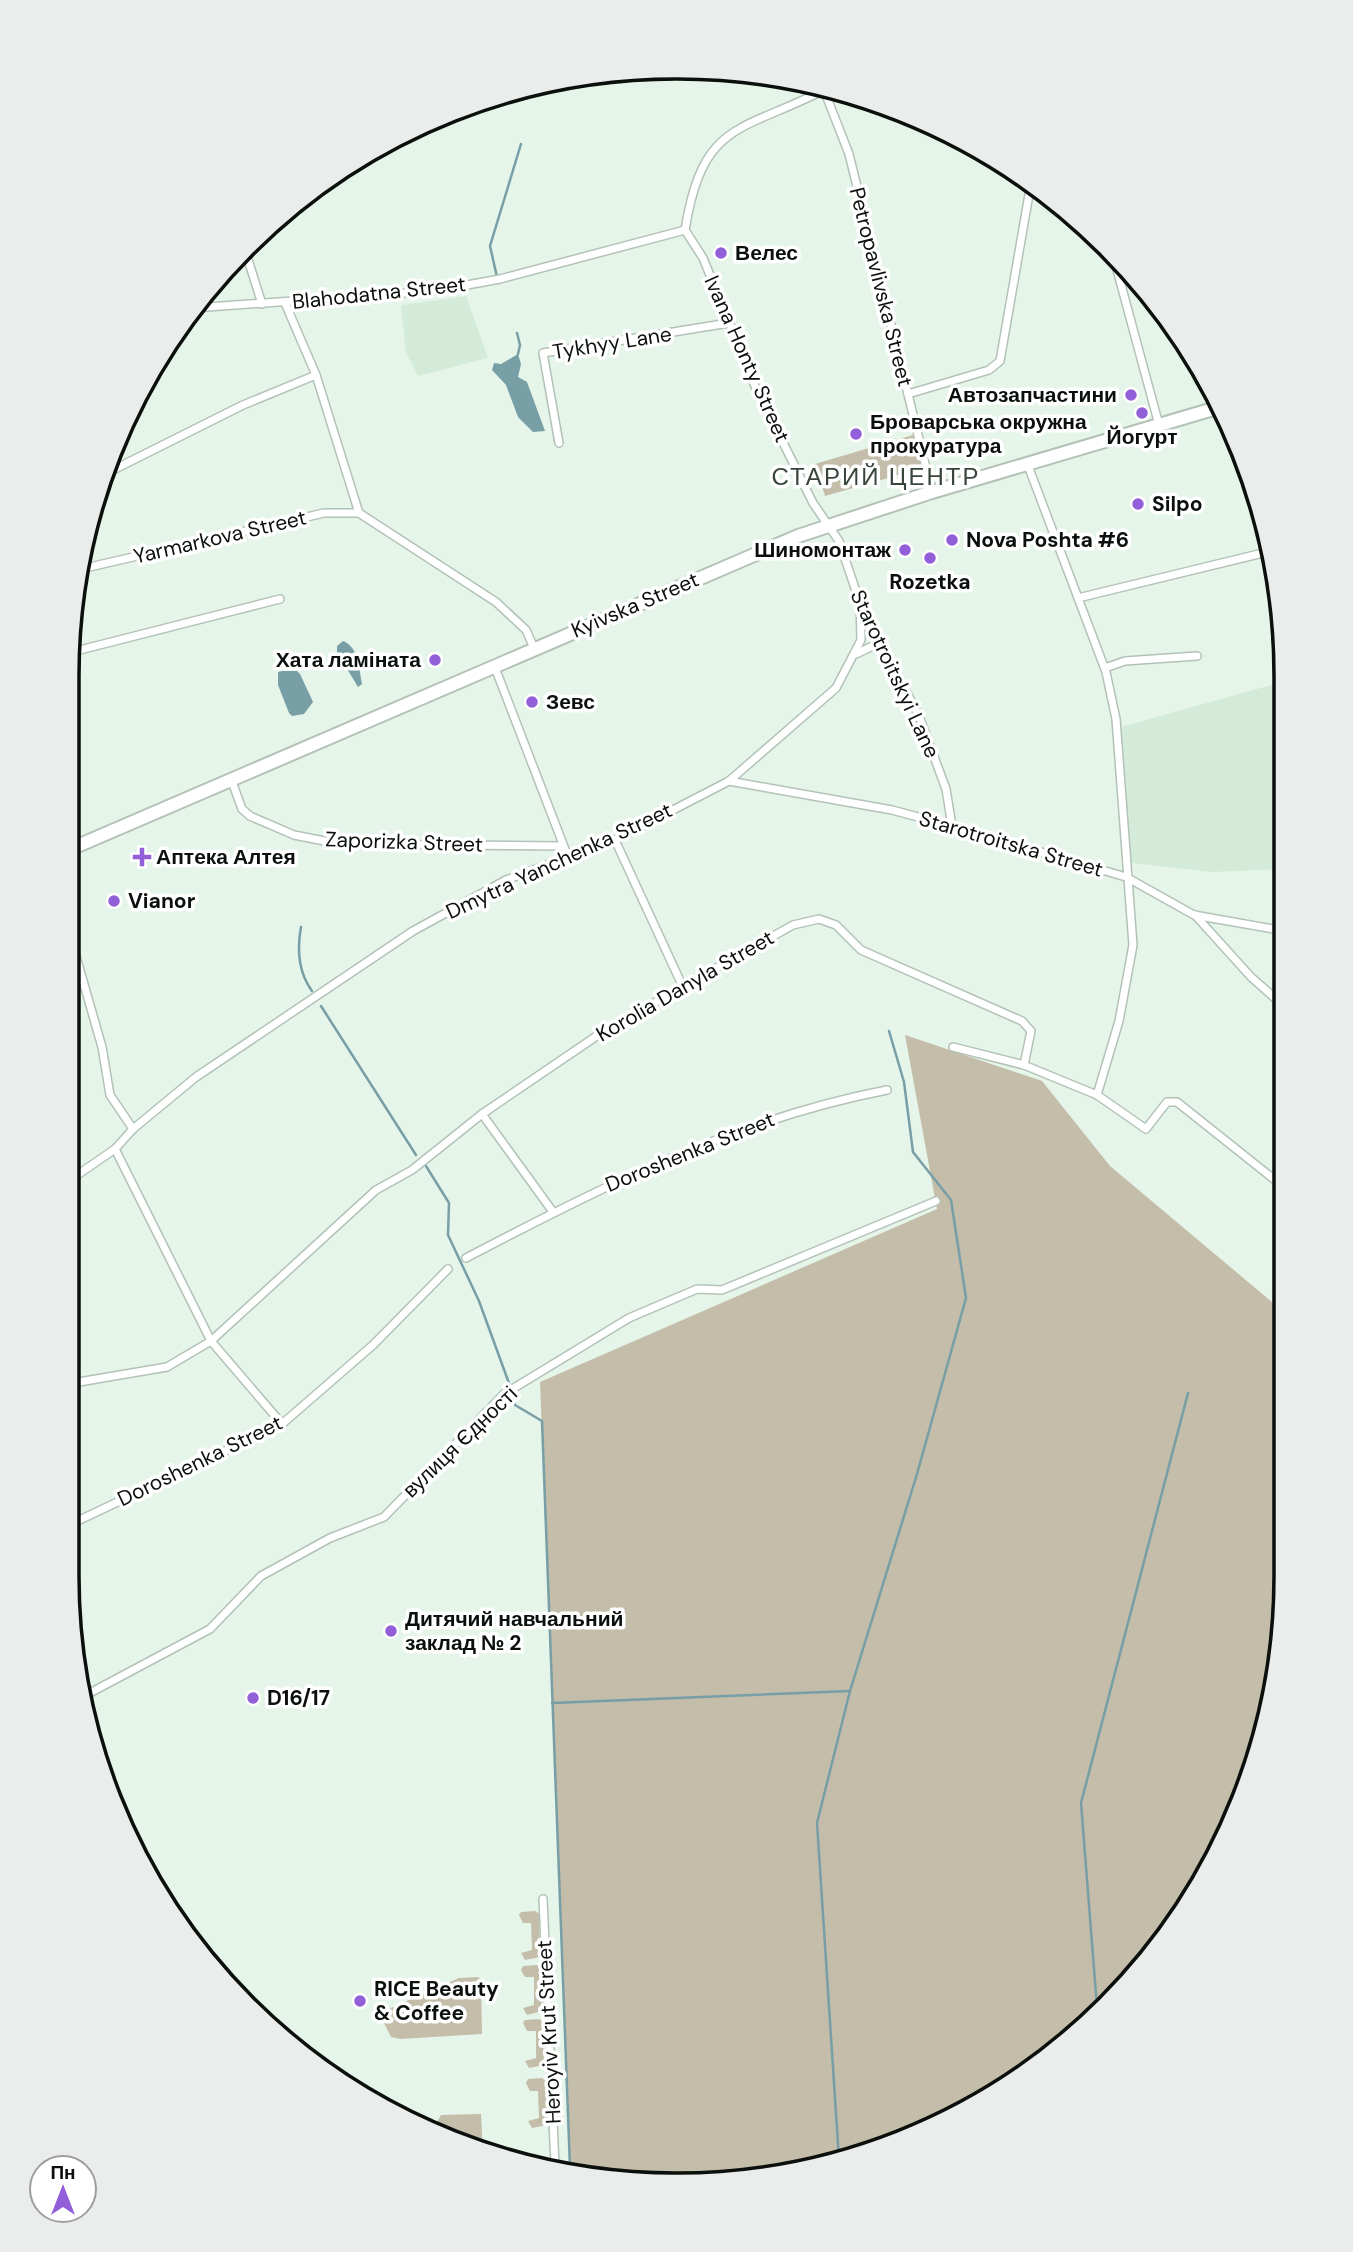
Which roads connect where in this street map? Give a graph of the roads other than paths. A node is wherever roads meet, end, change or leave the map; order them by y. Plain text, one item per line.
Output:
1 (810, 94) edge
2 (827, 98) edge
3 (1029, 194) edge
4 (685, 230) junction
5 (248, 260) edge
6 (1118, 274) edge
7 (285, 303) junction
8 (262, 304) junction
9 (206, 308) edge
10 (729, 323) junction
11 (316, 376) junction
12 (908, 394) junction
13 (1212, 409) edge
14 (1159, 425) junction
15 (559, 443) dead end
16 (1027, 463) junction
17 (116, 468) edge
18 (932, 492) junction
19 (359, 513) junction
20 (828, 525) junction
21 (1261, 553) edge
22 (89, 567) edge
23 (1078, 598) junction
24 (280, 599) dead end
25 (860, 603) junction
26 (534, 648) junction
27 (80, 650) edge
28 (887, 651) junction
29 (1197, 656) dead end
30 (852, 657) junction
31 (494, 665) junction
32 (1105, 667) junction
33 (231, 779) junction
34 (729, 781) junction
35 (951, 826) junction
36 (614, 840) junction
37 (79, 845) edge
38 (564, 846) junction
39 (568, 857) junction
40 (1126, 877) junction
41 (1194, 915) junction
42 (1274, 929) edge
43 (79, 967) edge
44 (682, 985) junction
45 (1274, 997) edge
46 (953, 1047) dead end
47 (1024, 1065) junction
48 (887, 1090) dead end
49 (1097, 1095) junction
50 (482, 1114) junction
51 (133, 1129) junction
52 (115, 1149) junction
53 (79, 1174) edge
54 (1274, 1179) edge
55 (936, 1201) dead end
56 (553, 1212) junction
57 (466, 1258) dead end
58 (447, 1269) dead end
59 (211, 1341) junction
60 (79, 1382) edge
61 (282, 1424) junction
62 (79, 1521) edge
63 (90, 1693) edge
64 (543, 1899) dead end
65 (555, 2161) edge

1 - 4 street
2 - 12 street, Petropavlivska Street
3 - 12 street
4 - 7 street, Blahodatna Street
4 - 10 street, Ivana Honty Street
5 - 8 street
6 - 14 street
7 - 8 street, Blahodatna Street
7 - 11 street
8 - 9 street, Blahodatna Street
10 - 15 street, Tykhyy Lane
10 - 20 street, Ivana Honty Street
11 - 17 street
11 - 19 street
12 - 18 street, Petropavlivska Street
13 - 14 main road, Kyivska Street
14 - 16 main road, Kyivska Street
16 - 18 main road, Kyivska Street
16 - 23 street
18 - 20 main road, Kyivska Street
19 - 22 street, Yarmarkova Street
19 - 26 street
20 - 25 street, Starotroitskyi Lane
20 - 26 main road, Kyivska Street
21 - 23 street
23 - 32 street
24 - 27 street
25 - 28 street, Starotroitskyi Lane
25 - 30 street, Dmytra Yanchenka Street
26 - 31 main road, Kyivska Street
28 - 30 street
28 - 35 street, Starotroitskyi Lane
29 - 32 street
30 - 34 street, Dmytra Yanchenka Street
31 - 33 main road, Kyivska Street
31 - 38 street
32 - 40 street
33 - 37 main road, Kyivska Street
33 - 38 street, Zaporizka Street
34 - 35 street, Starotroitska Street
34 - 36 street, Dmytra Yanchenka Street
35 - 40 street, Starotroitska Street
36 - 39 street, Dmytra Yanchenka Street
36 - 44 street
38 - 39 street
39 - 51 street, Dmytra Yanchenka Street
40 - 41 street, Starotroitska Street
40 - 49 street
41 - 42 street, Starotroitska Street
41 - 45 street
43 - 51 street
44 - 47 street, Korolia Danyla Street
44 - 50 street, Korolia Danyla Street
46 - 47 street
47 - 49 street
48 - 56 street, Doroshenka Street
49 - 54 street
50 - 56 street
50 - 59 street, Korolia Danyla Street
51 - 52 street, Dmytra Yanchenka Street
52 - 53 street, Dmytra Yanchenka Street
52 - 59 street
55 - 63 street, вулиця Єдності
56 - 57 street, Doroshenka Street
58 - 61 street, Doroshenka Street
59 - 60 street, Korolia Danyla Street
59 - 61 street
61 - 62 street, Doroshenka Street
64 - 65 street, Heroyiv Krut Street

